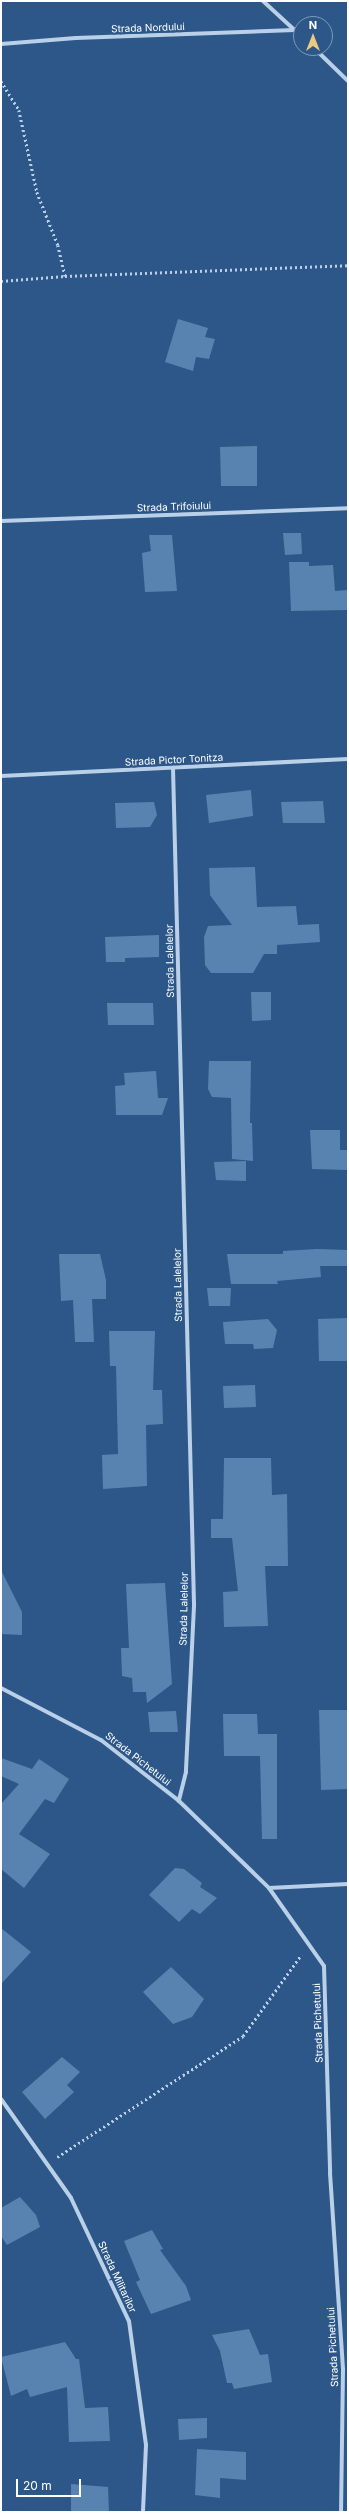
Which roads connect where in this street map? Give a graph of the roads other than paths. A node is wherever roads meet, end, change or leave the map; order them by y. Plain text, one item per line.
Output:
1 (263, 1) edge
2 (293, 28) edge
3 (293, 30) edge
4 (1, 44) edge
5 (322, 56) edge
6 (348, 81) edge
7 (348, 508) edge
8 (1, 521) edge
9 (348, 760) edge
10 (173, 768) junction
11 (1, 776) edge
12 (1, 1688) edge
13 (179, 1801) junction
14 (348, 1884) edge
15 (269, 1888) junction
16 (1, 2098) edge
17 (143, 2512) edge
18 (341, 2512) edge

1 - 2 street
3 - 4 street, Strada Nordului
5 - 6 street
7 - 8 street, Strada Trifoiului
9 - 10 street, Strada Pictor Tonitza
10 - 11 street, Strada Pictor Tonitza
10 - 13 street, Strada Lalelelor
12 - 13 street, Strada Pichetului
13 - 15 street, Strada Pichetului
14 - 15 street
15 - 18 street, Strada Pichetului
16 - 17 street, Strada Militarilor

